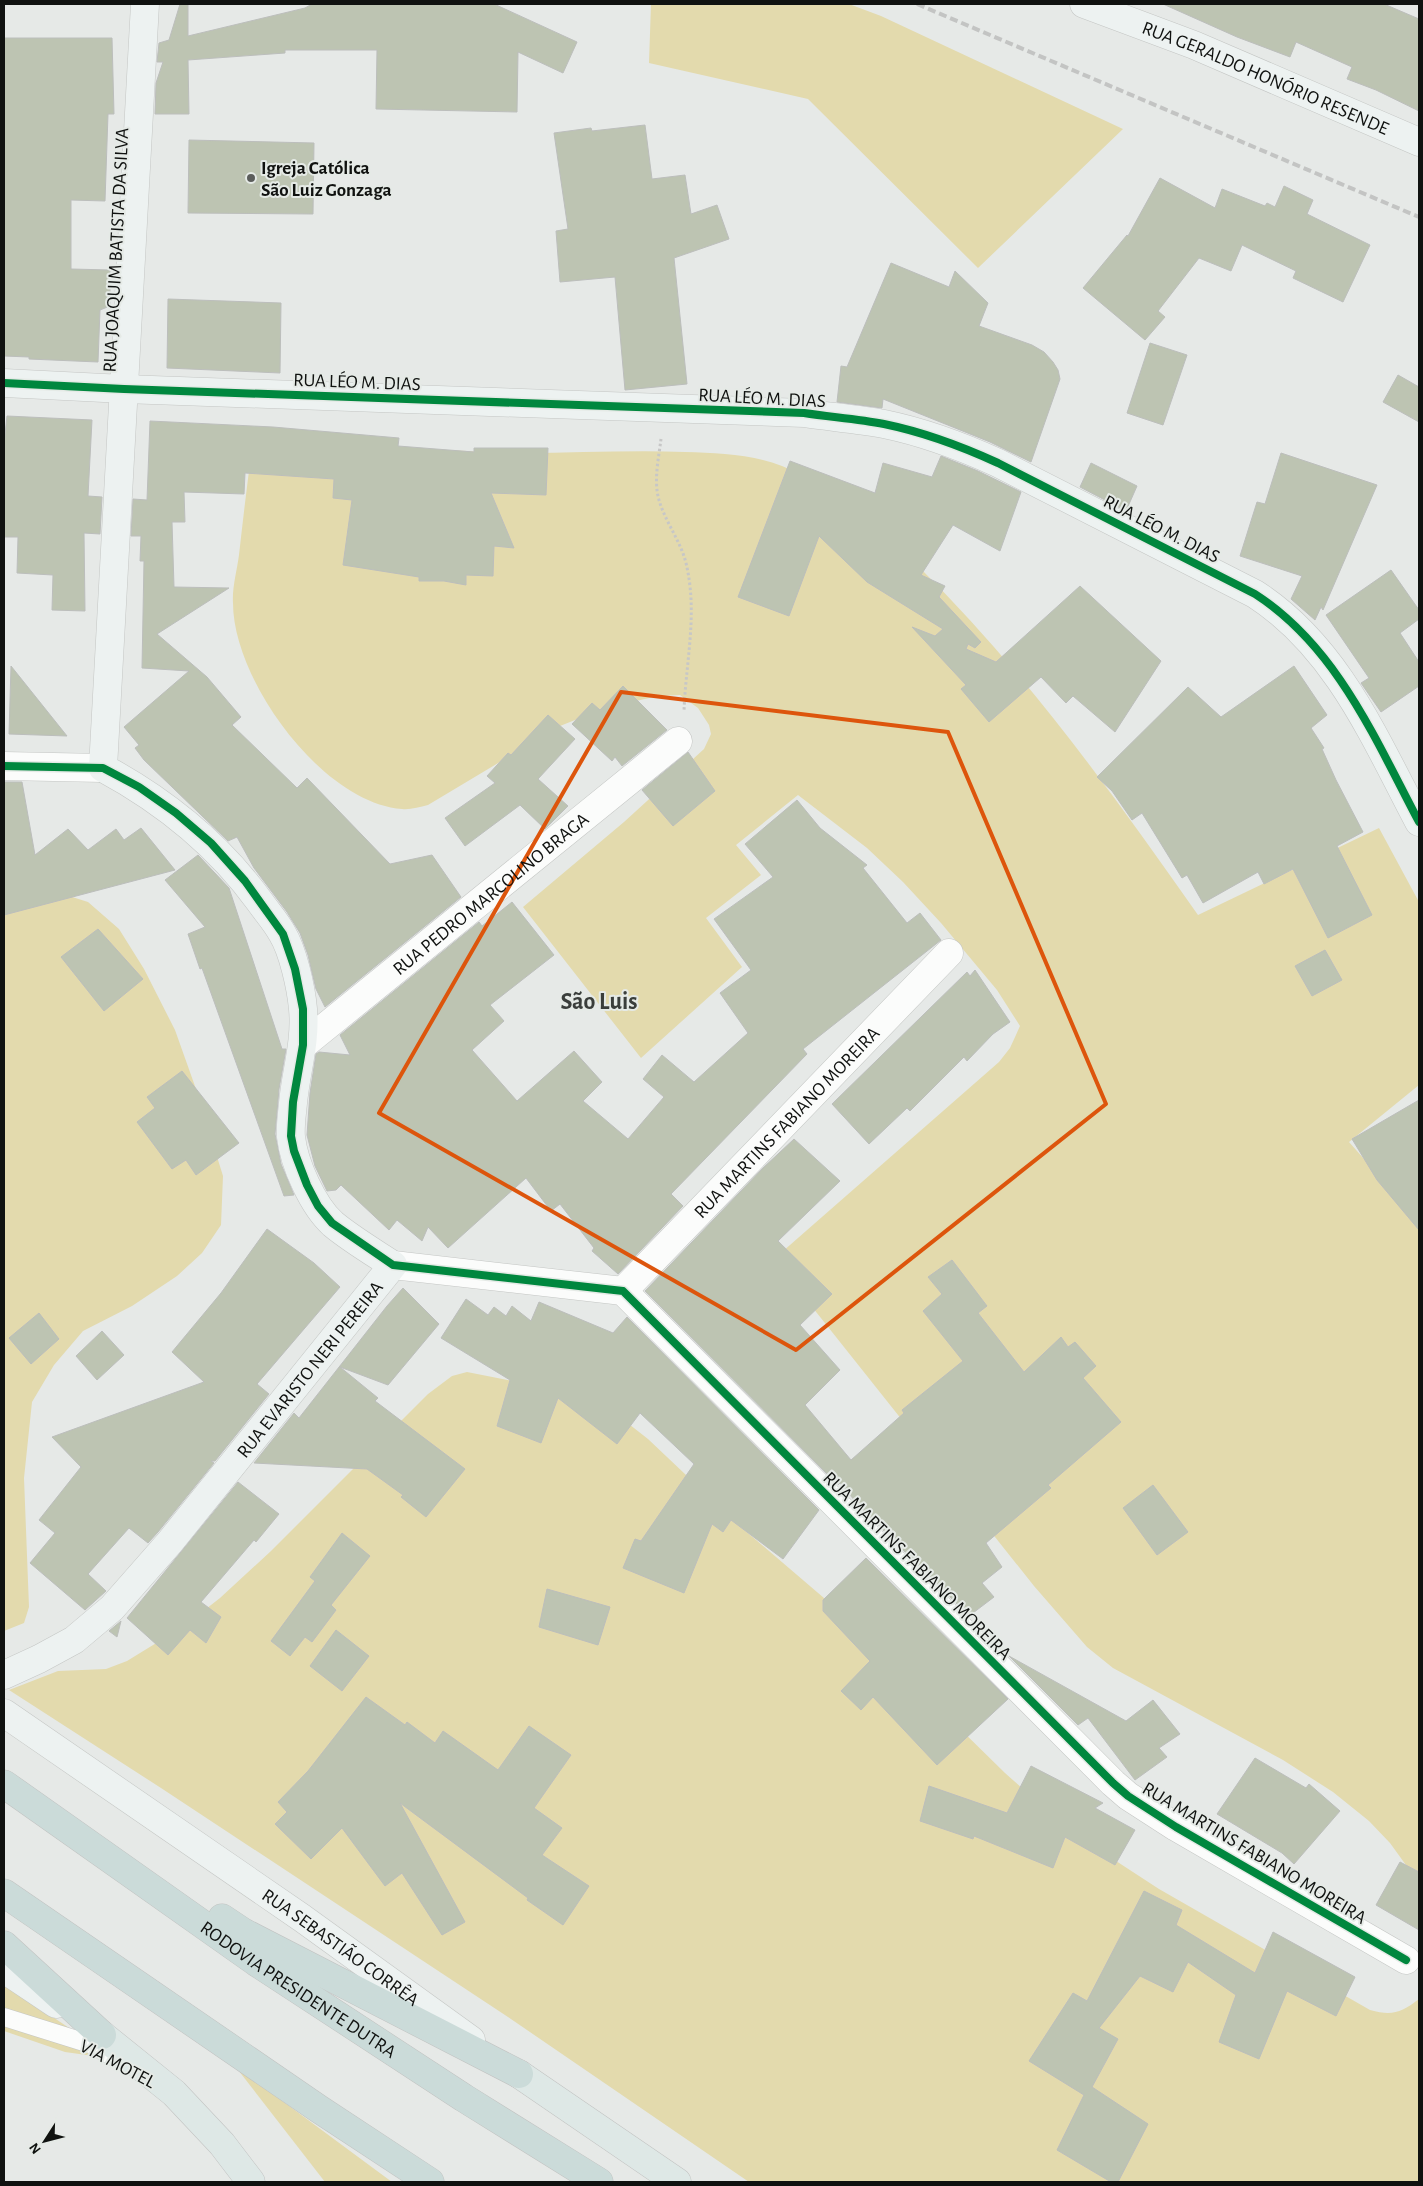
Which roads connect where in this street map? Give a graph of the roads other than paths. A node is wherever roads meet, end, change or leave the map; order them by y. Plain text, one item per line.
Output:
1 (145, 4) edge
2 (1084, 4) edge
3 (1419, 142) edge
4 (4, 383) edge
5 (124, 389) junction
6 (678, 741) road end
7 (4, 766) edge
8 (103, 768) junction
9 (1419, 822) edge
10 (949, 953) dead end
11 (303, 1045) junction
12 (392, 1265) junction
13 (623, 1291) junction
14 (4, 1675) edge
15 (4, 1713) edge
16 (4, 1782) edge
17 (4, 1893) edge
18 (4, 1945) edge
19 (1406, 1960) dead end
20 (4, 1969) edge
21 (4, 2018) edge
22 (102, 2035) junction
23 (518, 2074) junction
24 (174, 2093) junction
25 (251, 2182) edge
26 (430, 2182) edge
27 (600, 2182) edge
28 (677, 2182) edge

1 - 5 street, RUA JOAQUIM BATISTA DA SILVA
2 - 3 street, RUA GERALDO HONÓRIO RESENDE
4 - 5 street, RUA LÉO M. DIAS
5 - 8 street, RUA JOAQUIM BATISTA DA SILVA
5 - 9 street, RUA LÉO M. DIAS
6 - 11 street, RUA PEDRO MARCOLINO BRAGA
7 - 8 street, RUA EVARISTO NERI PEREIRA
8 - 11 street, RUA EVARISTO NERI PEREIRA
10 - 13 street, RUA MARTINS FABIANO MOREIRA
11 - 12 street, RUA EVARISTO NERI PEREIRA
12 - 13 street
12 - 14 street, RUA EVARISTO NERI PEREIRA
13 - 19 street, RUA MARTINS FABIANO MOREIRA
15 - 23 street, RUA SEBASTIÃO CORRÊA
16 - 23 highway
16 - 27 highway, RODOVIA PRESIDENTE DUTRA
17 - 26 highway
18 - 22 highway
20 - 22 street
21 - 24 lane, VIA MOTEL
22 - 24 main road
23 - 28 main road, RUA SEBASTIÃO CORRÊA
24 - 25 main road

